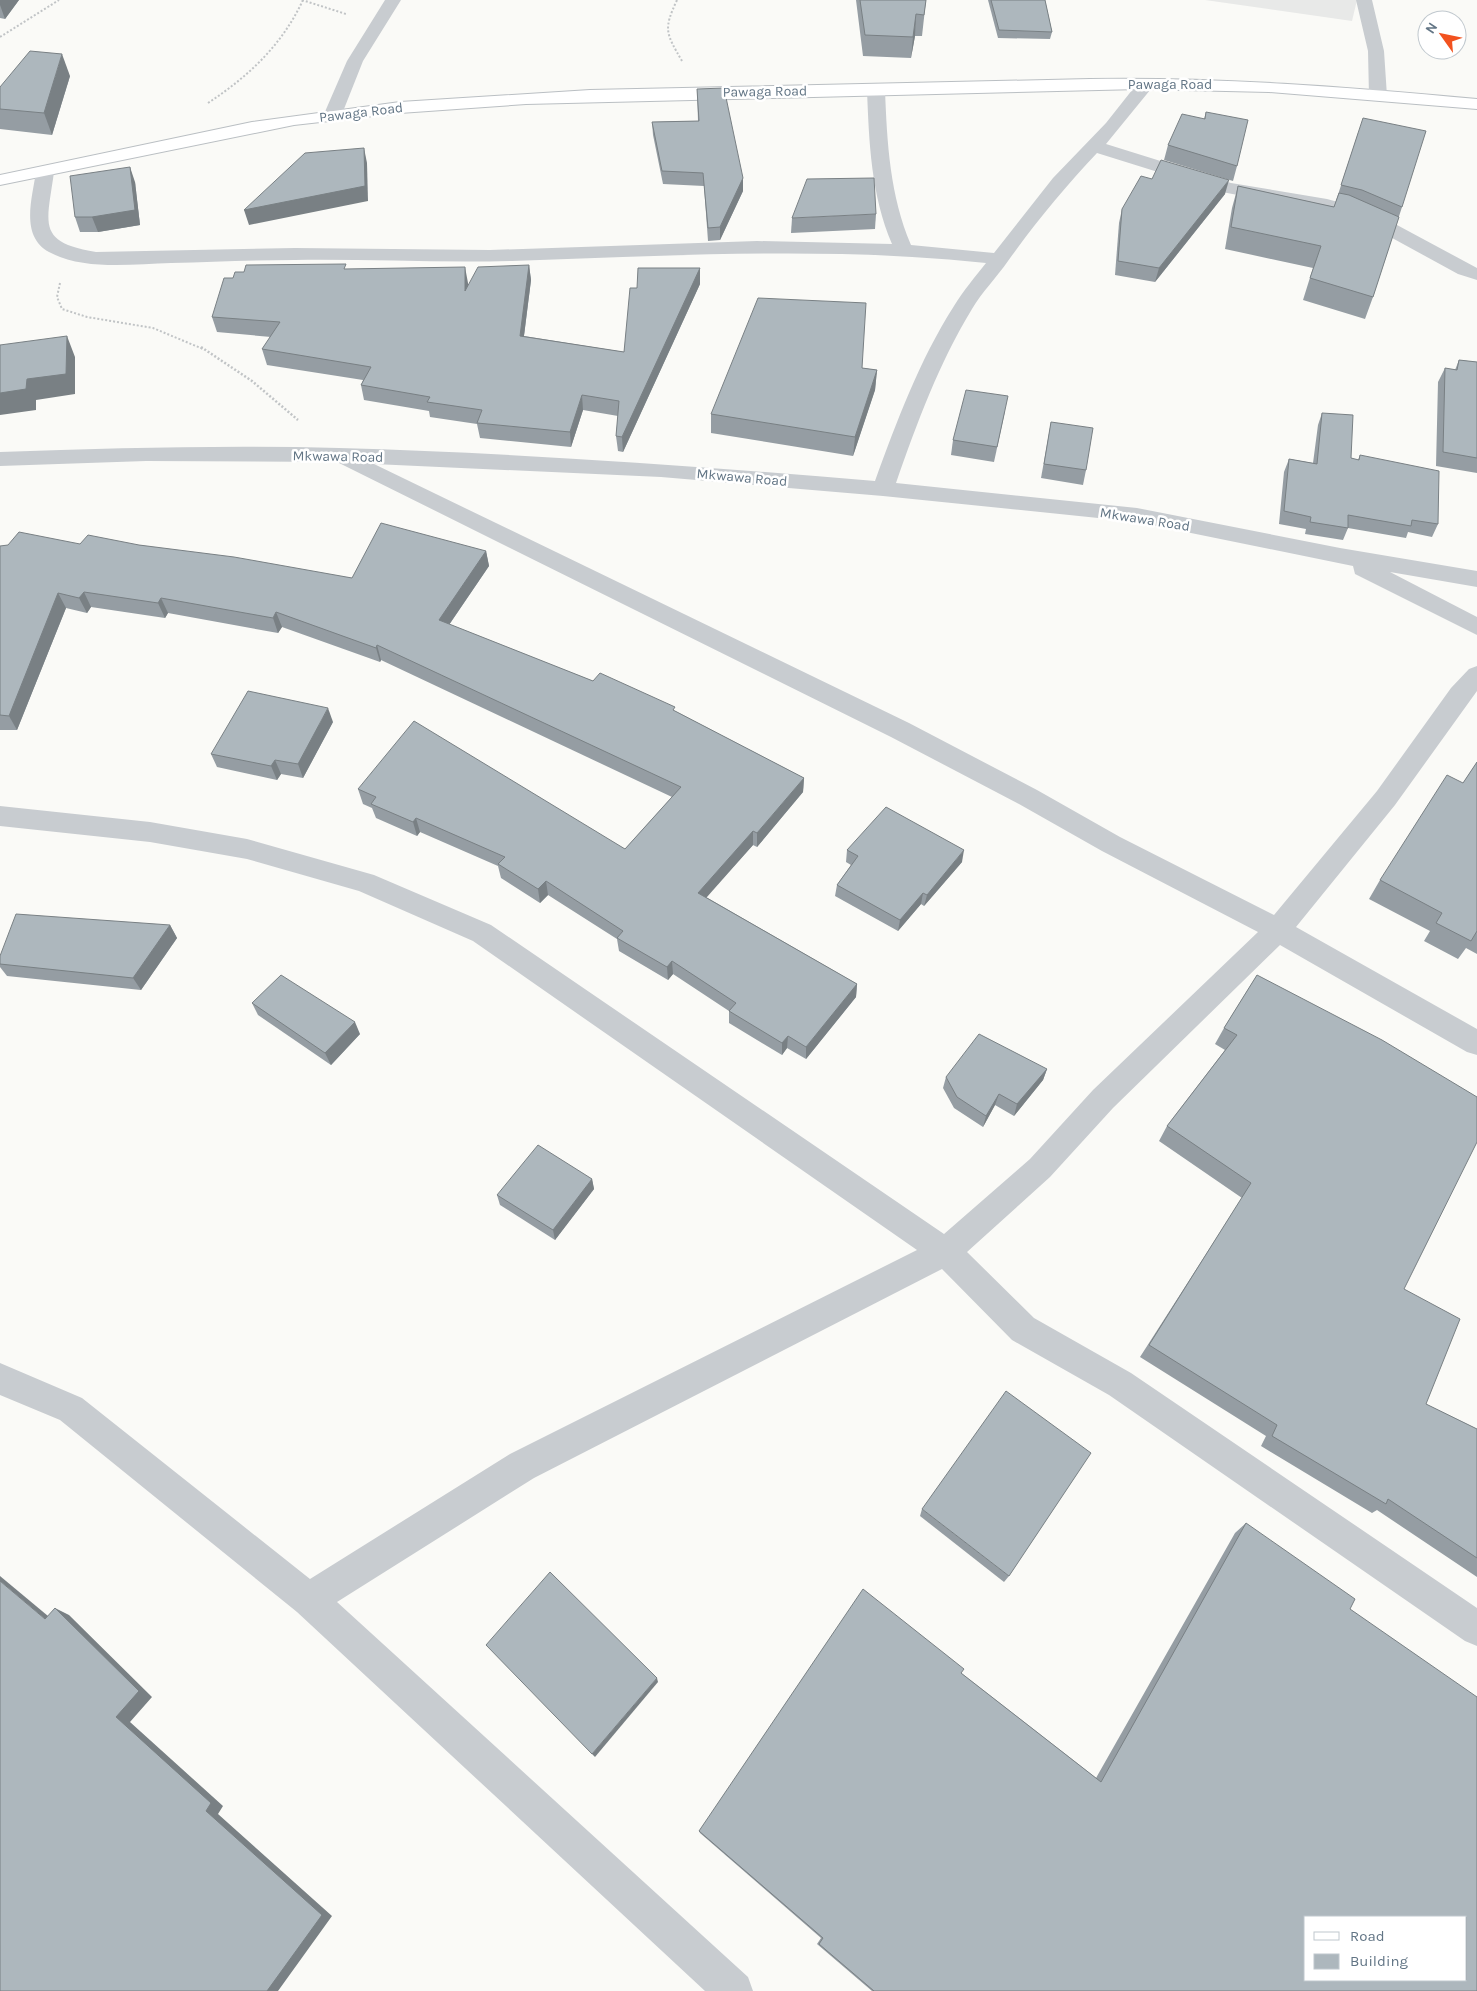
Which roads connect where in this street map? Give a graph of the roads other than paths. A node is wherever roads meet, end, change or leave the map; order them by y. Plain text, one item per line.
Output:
1 (393, 0) edge
2 (1364, 0) edge
3 (1146, 84) junction
4 (876, 90) junction
5 (1378, 96) junction
6 (1477, 104) edge
7 (333, 114) junction
8 (1095, 146) junction
9 (45, 172) junction
10 (0, 180) edge
11 (904, 250) junction
12 (1000, 260) junction
13 (1477, 274) edge
14 (338, 455) junction
15 (0, 459) edge
16 (883, 489) junction
17 (1340, 556) junction
18 (1477, 579) edge
19 (1477, 627) edge
20 (1477, 675) edge
21 (0, 816) edge
22 (1278, 930) junction
23 (1477, 1043) edge
24 (945, 1252) junction
25 (0, 1379) edge
26 (309, 1600) junction
27 (1477, 1629) edge
28 (734, 1991) edge

1 - 7 street
2 - 5 street
3 - 4 main road, Pawaga Road
3 - 5 main road, Pawaga Road
3 - 8 street
4 - 7 main road, Pawaga Road
4 - 11 street
5 - 6 main road, Pawaga Road
7 - 9 main road, Pawaga Road
8 - 12 street
8 - 13 street
9 - 10 main road, Pawaga Road
9 - 11 street
11 - 12 street
12 - 16 street
14 - 15 street, Mkwawa Road
14 - 16 street, Mkwawa Road
14 - 22 street
16 - 17 street, Mkwawa Road
17 - 18 street, Mkwawa Road
17 - 19 street
20 - 22 street
21 - 24 street
22 - 23 street
22 - 24 street
24 - 26 street
24 - 27 street
25 - 26 street
26 - 28 street

